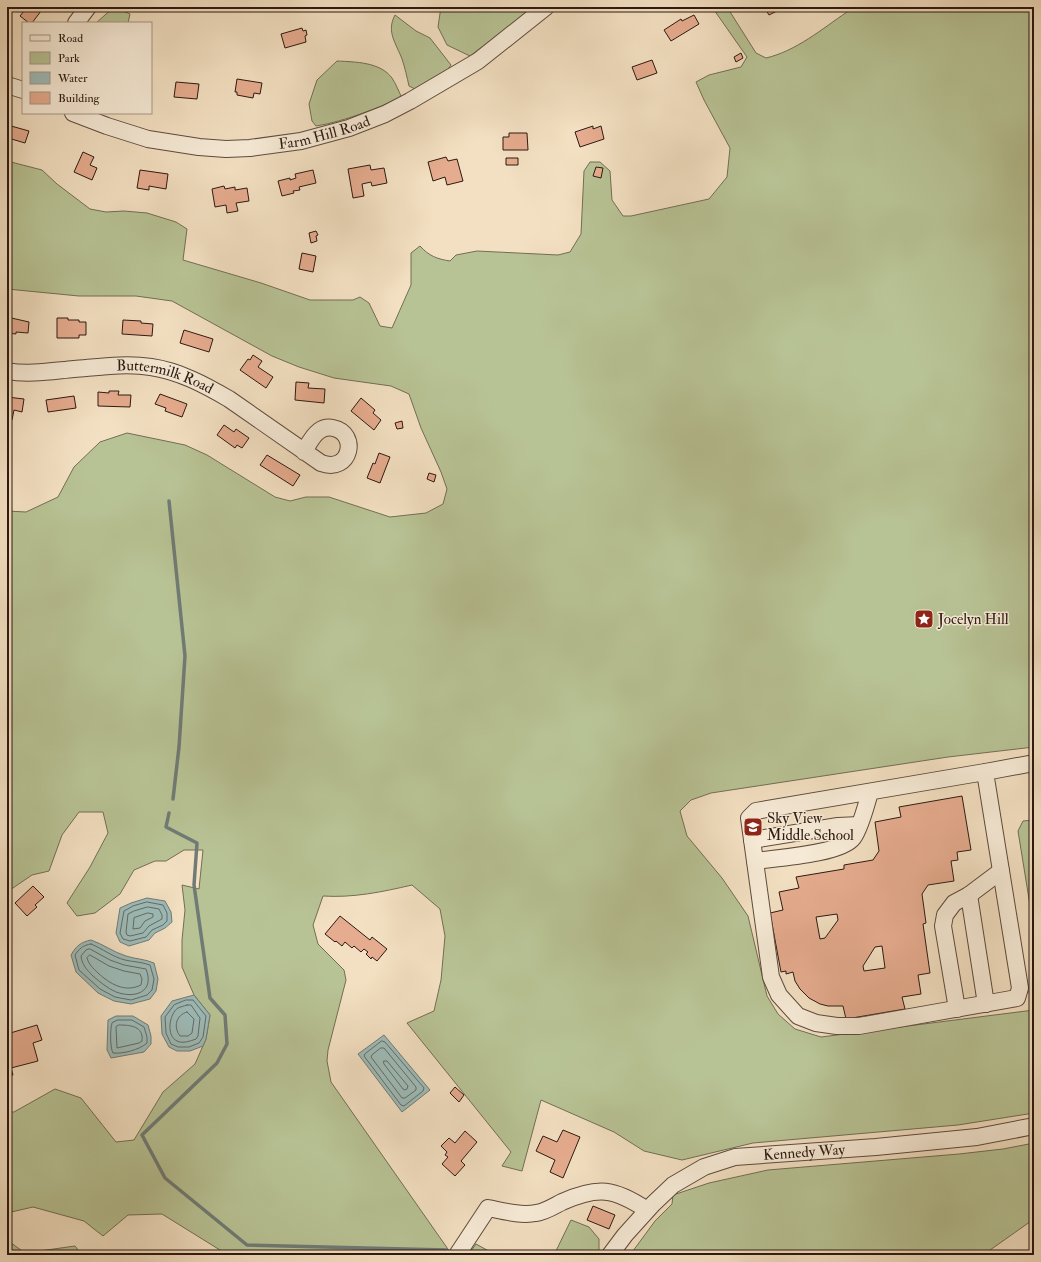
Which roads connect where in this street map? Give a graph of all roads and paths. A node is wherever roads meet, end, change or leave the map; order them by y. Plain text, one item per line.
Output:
1 (88, 7) edge
2 (546, 7) edge
3 (77, 22) edge
4 (7, 85) edge
5 (22, 90) edge
6 (76, 114) edge
7 (7, 371) edge
8 (304, 452) dead end
9 (1034, 763) edge
10 (985, 772) junction
11 (870, 792) junction
12 (859, 825) junction
13 (752, 840) junction
14 (755, 861) junction
15 (1001, 871) junction
16 (969, 895) junction
17 (986, 1004) junction
18 (957, 1009) junction
19 (1034, 1126) edge
20 (647, 1210) junction
21 (457, 1255) edge
22 (610, 1255) edge

1 - 3 street
2 - 6 street, Farm Hill Road
4 - 5 street
7 - 8 street, Buttermilk Road
9 - 10 street
10 - 11 street
10 - 15 street
11 - 12 street
11 - 13 street
12 - 13 street
12 - 14 street
13 - 14 street
14 - 18 street
15 - 16 street
15 - 17 street
16 - 17 street
16 - 18 street
17 - 18 street
19 - 20 street, Kennedy Way
20 - 21 street
20 - 22 street, Kennedy Way

